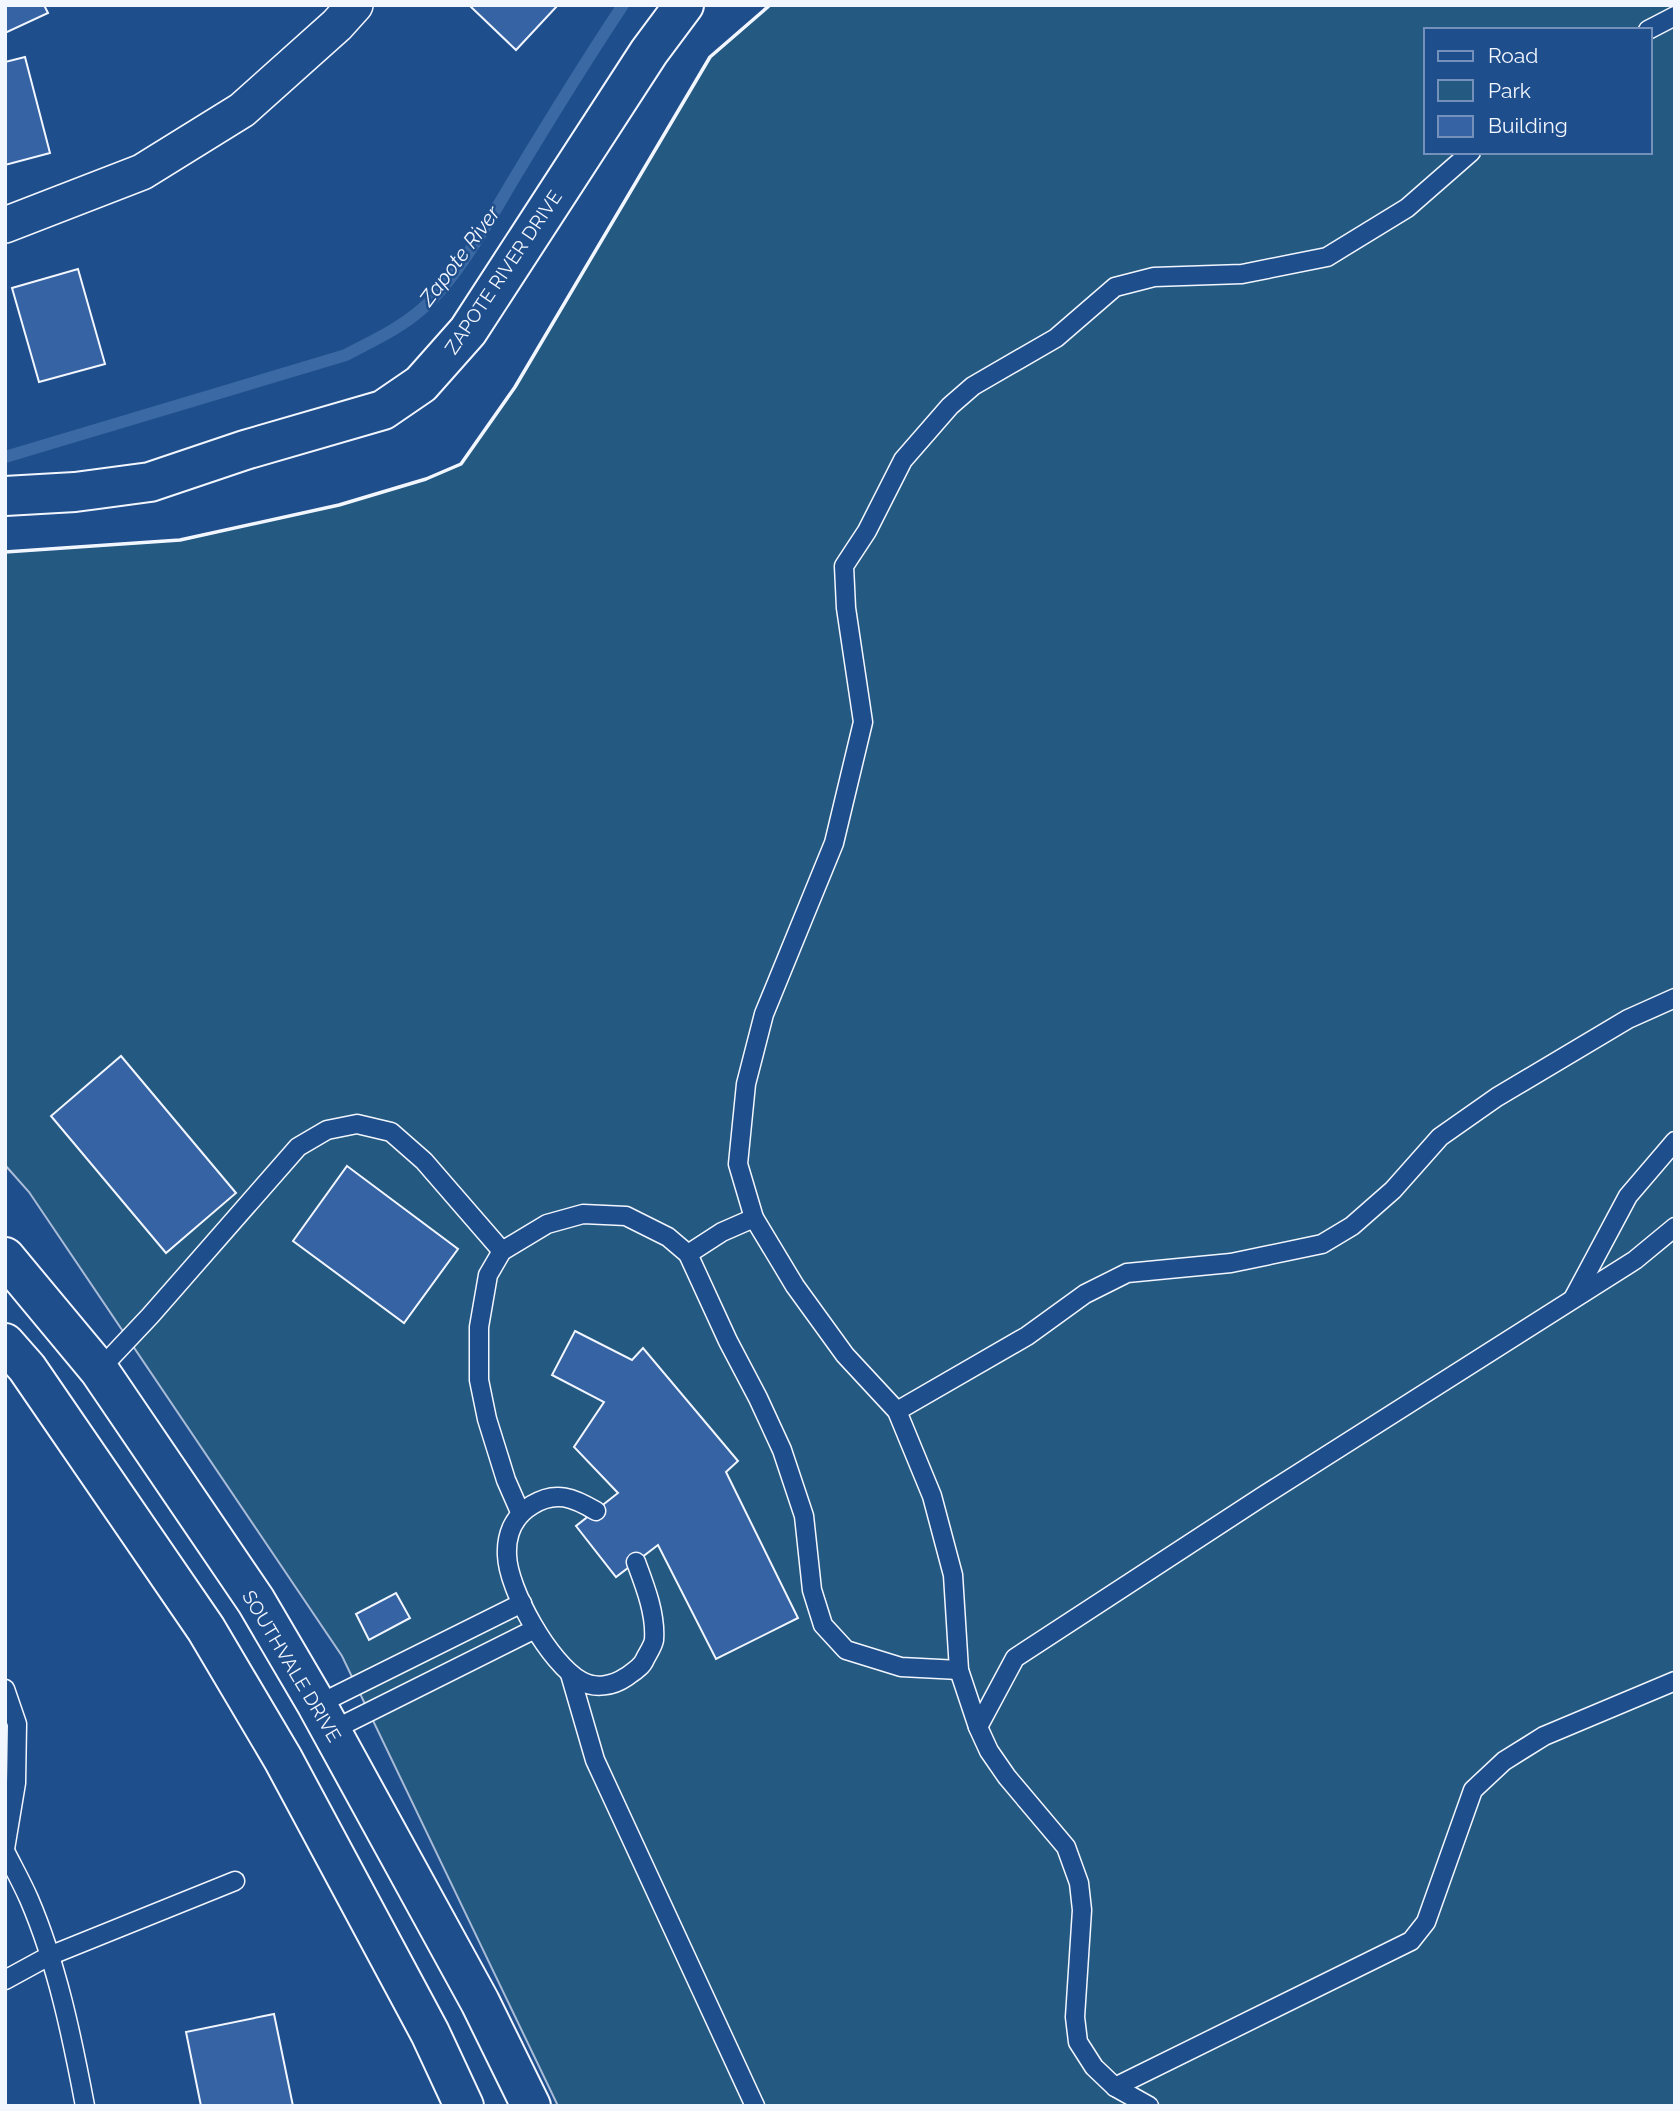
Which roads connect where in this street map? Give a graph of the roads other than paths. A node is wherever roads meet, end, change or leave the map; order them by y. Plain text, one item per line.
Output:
1 (355, 5) edge
2 (684, 5) edge
3 (1675, 16) edge
4 (1652, 28) edge
5 (1469, 154) edge
6 (5, 225) edge
7 (5, 496) edge
8 (1675, 998) edge
9 (1675, 1141) edge
10 (754, 1218) junction
11 (1675, 1227) edge
12 (502, 1251) junction
13 (688, 1254) junction
14 (5, 1257) edge
15 (1572, 1300) junction
16 (5, 1343) edge
17 (99, 1370) junction
18 (897, 1411) junction
19 (596, 1511) dead end
20 (520, 1512) junction
21 (636, 1562) dead end
22 (522, 1603) junction
23 (535, 1629) junction
24 (959, 1670) junction
25 (570, 1674) junction
26 (1675, 1681) edge
27 (5, 1689) edge
28 (324, 1718) junction
29 (978, 1727) junction
30 (5, 1850) edge
31 (235, 1881) dead end
32 (49, 1956) junction
33 (5, 1980) edge
34 (1115, 2087) junction
35 (85, 2106) edge
36 (464, 2106) edge
37 (531, 2106) edge
38 (755, 2106) edge
39 (1149, 2106) edge

1 - 6 street
2 - 7 street, ZAPOTE RIVER DRIVE
3 - 4 lane
5 - 10 lane
8 - 18 lane
9 - 15 lane
10 - 13 lane
10 - 18 lane
11 - 15 lane
12 - 13 lane
12 - 17 lane
12 - 20 lane
13 - 24 lane
14 - 17 street, SOUTHVALE DRIVE
15 - 29 lane
16 - 36 street
17 - 28 street, SOUTHVALE DRIVE
18 - 24 lane
19 - 20 lane
20 - 22 lane
21 - 25 lane
22 - 23 lane
22 - 28 lane
23 - 25 lane
23 - 28 lane
24 - 29 lane
25 - 38 lane
26 - 34 lane
27 - 30 lane
28 - 37 street, SOUTHVALE DRIVE
29 - 34 lane
30 - 32 lane
31 - 32 lane
32 - 33 lane
32 - 35 lane
34 - 39 lane

